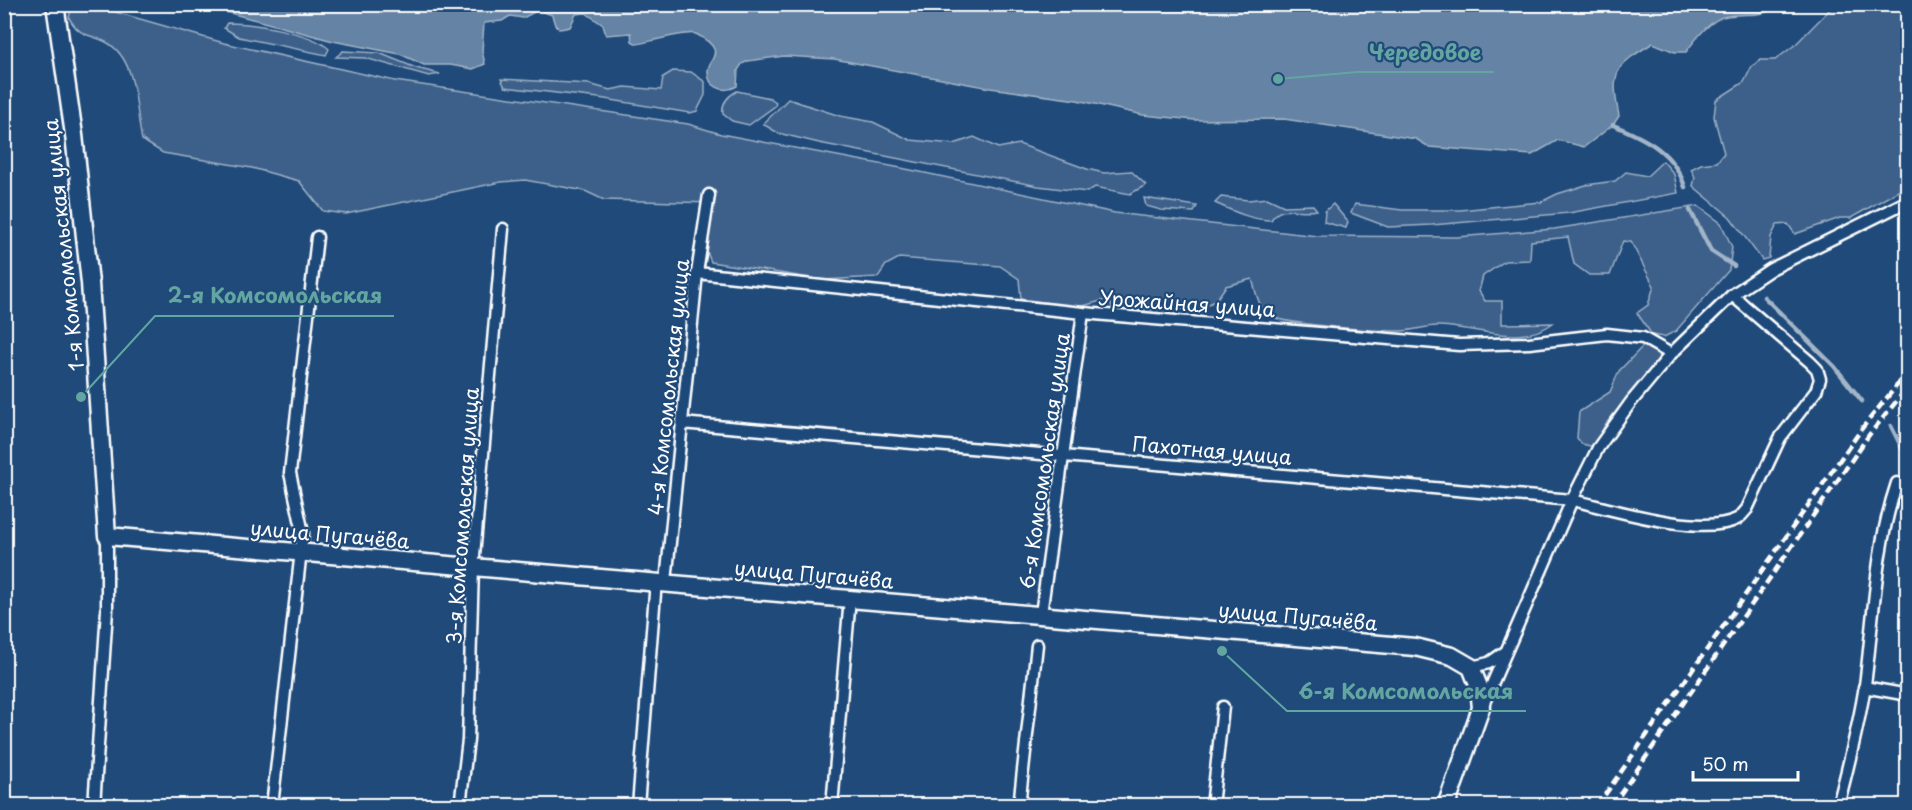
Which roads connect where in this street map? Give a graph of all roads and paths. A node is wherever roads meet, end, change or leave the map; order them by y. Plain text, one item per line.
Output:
1 (55, 4) edge
2 (709, 195) dead end
3 (1908, 201) edge
4 (503, 229) dead end
5 (317, 237) dead end
6 (697, 273) junction
7 (1732, 295) junction
8 (1083, 313) junction
9 (1671, 354) junction
10 (681, 423) junction
11 (1065, 455) junction
12 (1897, 483) dead end
13 (1572, 500) junction
14 (107, 536) junction
15 (300, 553) junction
16 (473, 567) junction
17 (661, 582) junction
18 (850, 598) junction
19 (1041, 614) junction
20 (1037, 645) dead end
21 (1505, 652) junction
22 (1471, 667) junction
23 (1864, 687) junction
24 (1908, 695) edge
25 (1223, 707) dead end
26 (1481, 708) junction
27 (94, 806) edge
28 (272, 806) edge
29 (460, 806) edge
30 (638, 806) edge
31 (832, 806) edge
32 (1019, 806) edge
33 (1212, 806) edge
34 (1446, 806) edge
35 (1838, 806) edge

1 - 14 main road, 1-я Комсомольская улица
2 - 6 street, 4-я Комсомольская улица
3 - 7 street
4 - 16 street, 3-я Комсомольская улица
5 - 15 street
6 - 8 street, Урожайная улица
6 - 10 street, 4-я Комсомольская улица
7 - 9 street
7 - 13 street, Пахотная улица
8 - 9 street, Урожайная улица
8 - 11 street, 6-я Комсомольская улица
9 - 13 street
10 - 11 street, Пахотная улица
10 - 17 street, 4-я Комсомольская улица
11 - 13 street, Пахотная улица
11 - 19 street, 6-я Комсомольская улица
12 - 23 street
13 - 21 street
14 - 15 main road, улица Пугачёва
14 - 27 street, 1-я Комсомольская улица
15 - 16 main road, улица Пугачёва
15 - 28 street
16 - 17 main road, улица Пугачёва
16 - 29 street, 3-я Комсомольская улица
17 - 18 main road, улица Пугачёва
17 - 30 street, 4-я Комсомольская улица
18 - 19 main road, улица Пугачёва
18 - 31 street
19 - 22 main road, улица Пугачёва
20 - 32 street
21 - 22 street
21 - 26 street
22 - 26 main road
23 - 24 street
23 - 35 street
25 - 33 street
26 - 34 main road

